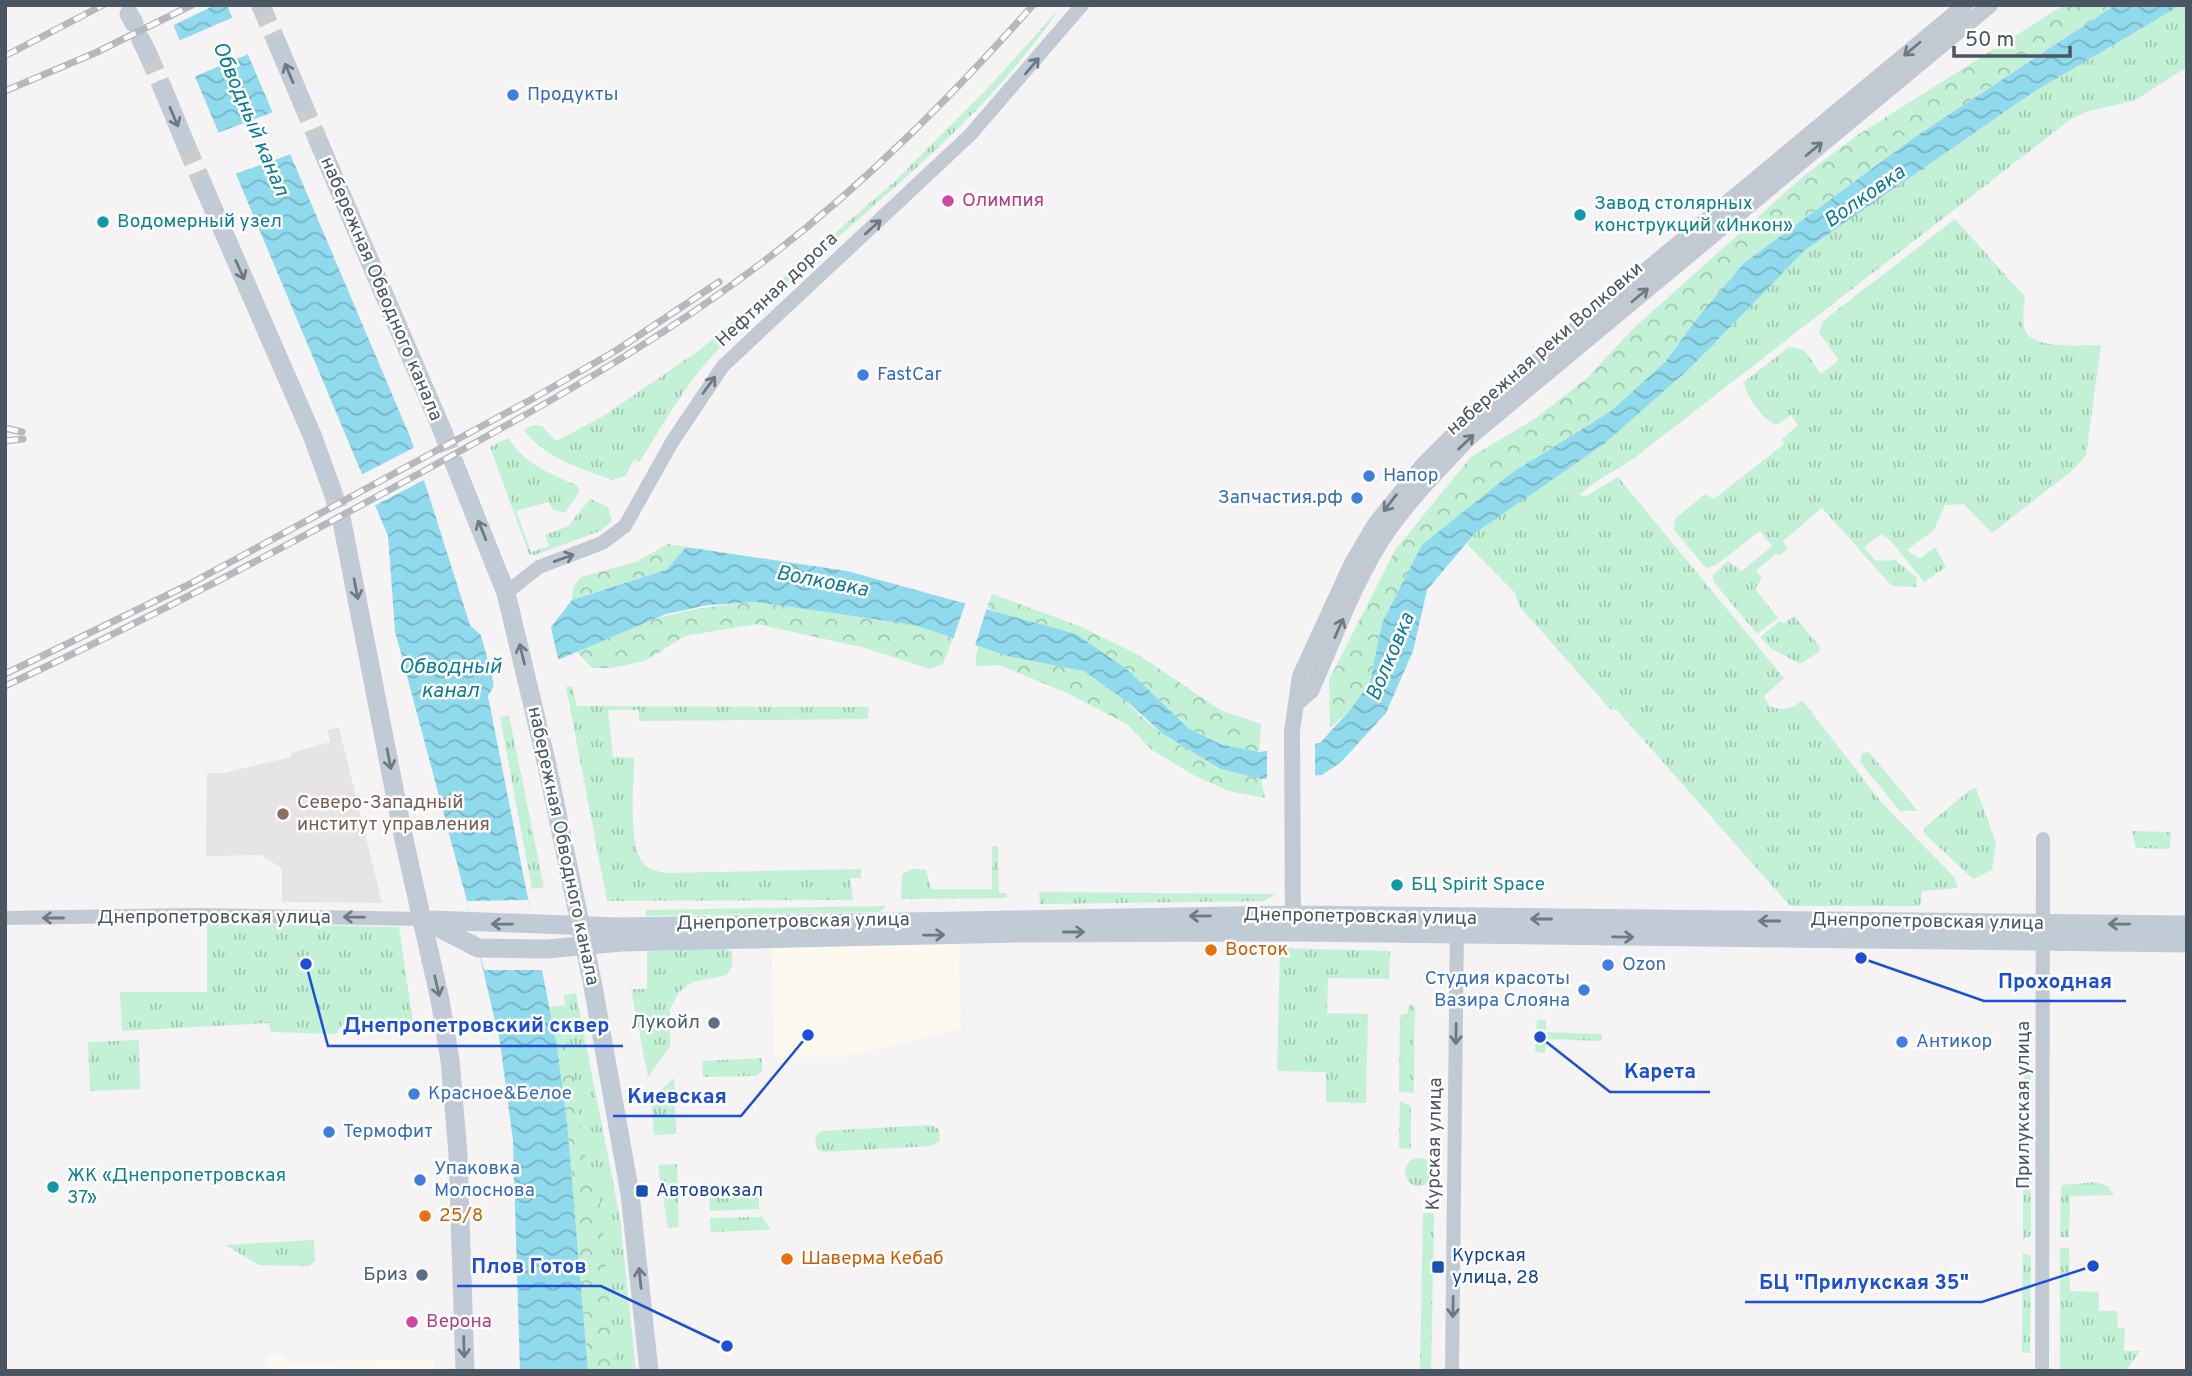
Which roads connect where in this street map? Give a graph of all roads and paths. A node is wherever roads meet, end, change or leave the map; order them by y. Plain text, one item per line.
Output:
1 (1082, 5) edge
2 (1965, 5) edge
3 (1990, 5) edge
4 (277, 43) tunnel mouth
5 (163, 89) tunnel mouth
6 (302, 102) tunnel mouth
7 (186, 145) tunnel mouth
8 (320, 145) tunnel mouth
9 (203, 185) tunnel mouth
10 (443, 432) tunnel mouth
11 (455, 465) tunnel mouth
12 (332, 490) tunnel mouth
13 (342, 522) tunnel mouth
14 (506, 593) junction
15 (1297, 703) junction
16 (2043, 839) dead end
17 (5, 918) edge
18 (422, 919) junction
19 (1293, 923) junction
20 (579, 925) junction
21 (2187, 925) edge
22 (1457, 926) junction
23 (2043, 932) junction
24 (2187, 943) edge
25 (583, 947) junction
26 (465, 1371) edge
27 (649, 1371) edge
28 (1452, 1371) edge
29 (2042, 1371) edge

14 -> 1 street, Нефтяная дорога
2 -> 15 street, набережная реки Волковки
15 -> 3 street, набережная реки Волковки
6 -> 4 main road
5 -> 7 main road
8 - 10 main road, набережная Обводного канала
9 -> 12 main road
14 -> 11 main road
13 -> 18 main road
20 -> 14 main road, набережная Обводного канала
15 - 19 street, набережная реки Волковки
16 - 23 street, Прилукская улица
18 -> 17 street, Днепропетровская улица
20 -> 18 main road, Днепропетровская улица
18 - 25 main road, Днепропетровская улица
18 -> 26 main road
19 -> 20 main road, Днепропетровская улица
19 - 22 main road, Днепропетровская улица
25 -> 19 main road, Днепропетровская улица
20 - 25 main road, набережная Обводного канала
21 -> 23 main road, Днепропетровская улица
22 - 23 main road, Днепропетровская улица
22 -> 28 street, Курская улица
23 - 24 main road, Днепропетровская улица
23 - 29 street, Прилукская улица
27 -> 25 main road, набережная Обводного канала

